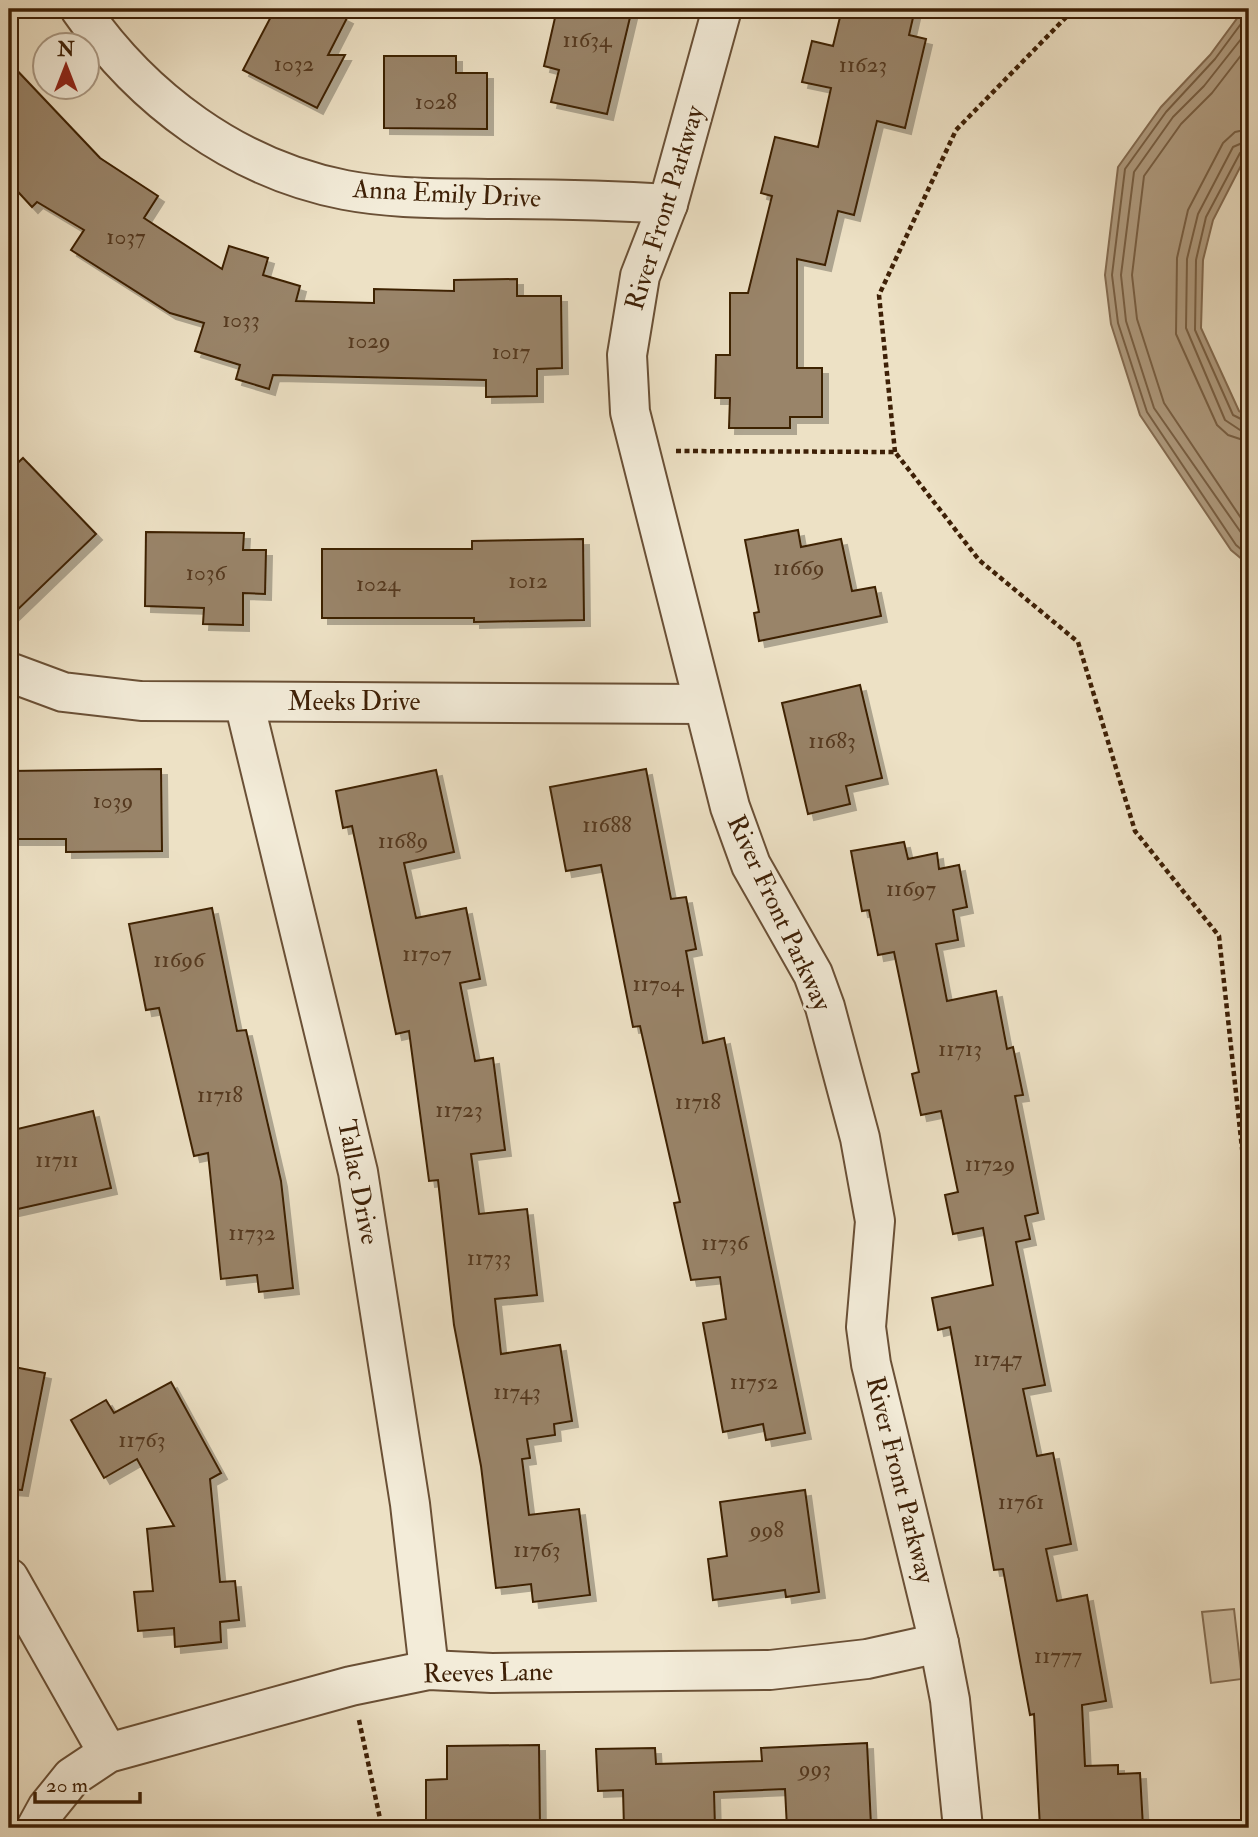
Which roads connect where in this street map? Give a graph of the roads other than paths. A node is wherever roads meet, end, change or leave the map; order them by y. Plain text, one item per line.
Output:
1 (80, 9) edge
2 (722, 9) edge
3 (668, 204) junction
4 (9, 672) edge
5 (244, 702) junction
6 (703, 704) junction
7 (9, 1578) edge
8 (939, 1643) junction
9 (429, 1670) junction
10 (108, 1754) junction
11 (36, 1828) edge
12 (963, 1828) edge

1 - 3 street, Anna Emily Drive
2 - 3 street, River Front Parkway
3 - 6 street, River Front Parkway
4 - 5 street, Meeks Drive
5 - 6 street, Meeks Drive
5 - 9 street, Tallac Drive
6 - 8 street, River Front Parkway
7 - 10 street
8 - 9 street, Reeves Lane
8 - 12 street, River Front Parkway
9 - 10 street, Reeves Lane
10 - 11 street, Reeves Lane

